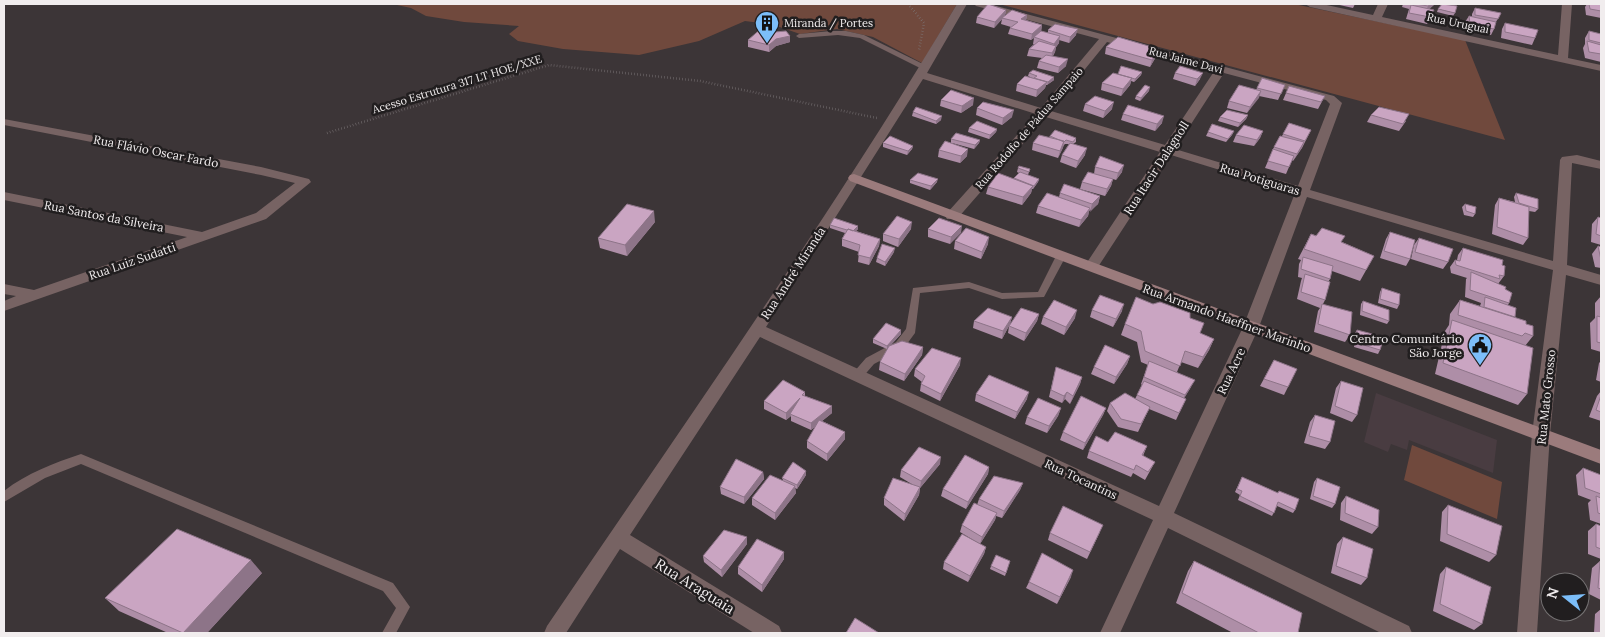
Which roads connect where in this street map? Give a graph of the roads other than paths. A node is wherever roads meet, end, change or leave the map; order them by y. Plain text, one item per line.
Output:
1 (962, 4) edge
2 (979, 4) edge
3 (1310, 4) edge
4 (1383, 4) edge
5 (1567, 4) edge
6 (1377, 18) junction
7 (799, 36) dead end
8 (1105, 38) junction
9 (1563, 59) junction
10 (920, 68) junction
11 (1601, 68) edge
12 (1221, 69) junction
13 (1335, 101) joint
14 (1044, 112) junction
15 (4, 122) edge
16 (17, 124) junction
17 (4, 132) edge
18 (1168, 150) junction
19 (1601, 165) edge
20 (854, 178) junction
21 (304, 184) joint
22 (1304, 192) junction
23 (4, 196) edge
24 (952, 216) junction
25 (204, 236) junction
26 (1061, 256) junction
27 (1091, 267) junction
28 (1560, 268) junction
29 (1601, 280) edge
30 (4, 288) edge
31 (34, 295) junction
32 (4, 306) edge
33 (1251, 327) junction
34 (757, 329) junction
35 (857, 376) junction
36 (1541, 434) junction
37 (1601, 457) edge
38 (4, 497) edge
39 (1164, 517) junction
40 (618, 538) junction
41 (389, 633) edge
42 (554, 633) edge
43 (772, 633) edge
44 (1110, 633) edge
45 (1402, 633) edge
46 (1527, 633) edge

1 - 10 street, Rua André Miranda
2 - 8 street, Rua Jaime Davi
3 - 6 street, Rua Uruguai
4 - 6 street
5 - 9 street
6 - 9 street, Rua Uruguai
7 - 10 lane
8 - 12 street, Rua Jaime Davi
8 - 14 street, Rua Rodolfo de Pádua Sampaio
9 - 11 street, Rua Uruguai
10 - 14 street, Rua Potiguaras
10 - 20 street, Rua André Miranda
12 - 13 street, Rua Jaime Davi
12 - 18 street, Rua Itacir Dalagnoll
13 - 22 street, Rua Acre
14 - 18 street, Rua Potiguaras
14 - 24 street, Rua Rodolfo de Pádua Sampaio
15 - 16 street, Rua Flávio Oscar Fardo
16 - 17 street
16 - 21 street, Rua Flávio Oscar Fardo
18 - 22 street, Rua Potiguaras
18 - 27 street, Rua Itacir Dalagnoll
19 - 28 street, Rua Mato Grosso
20 - 24 street, Rua Armando Haeffner Marinho
20 - 34 street, Rua André Miranda
21 - 25 street, Rua Luiz Sudatti
22 - 28 street, Rua Potiguaras
22 - 33 street, Rua Acre
23 - 25 street, Rua Santos da Silveira
24 - 26 street, Rua Armando Haeffner Marinho
25 - 31 street, Rua Luiz Sudatti
26 - 27 street, Rua Armando Haeffner Marinho
26 - 35 lane
27 - 33 street, Rua Armando Haeffner Marinho
28 - 29 street, Rua Potiguaras
28 - 36 street, Rua Mato Grosso
30 - 31 street
31 - 32 street, Rua Luiz Sudatti
33 - 36 street, Rua Armando Haeffner Marinho
33 - 39 street, Rua Acre
34 - 35 street, Rua Tocantins
34 - 40 street, Rua André Miranda
35 - 39 street, Rua Tocantins
36 - 37 street, Rua Armando Haeffner Marinho
36 - 46 street, Rua Mato Grosso
38 - 41 lane
39 - 44 street, Rua Acre
39 - 45 street, Rua Tocantins
40 - 42 street, Rua André Miranda
40 - 43 street, Rua Araguaia

